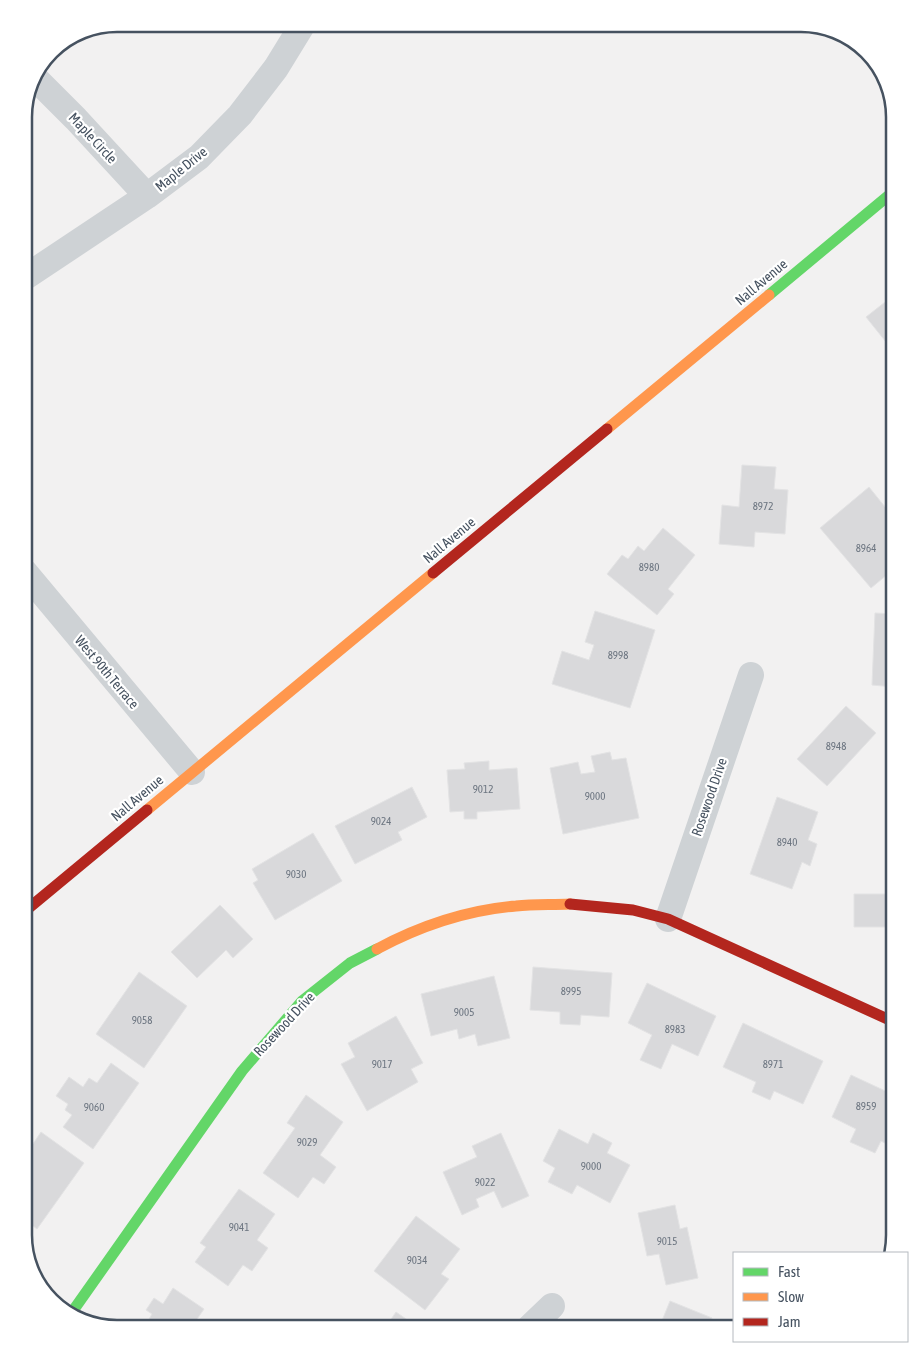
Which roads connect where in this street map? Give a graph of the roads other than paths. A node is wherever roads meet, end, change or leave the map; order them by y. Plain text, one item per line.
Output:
1 (298, 32) edge
2 (40, 83) edge
3 (147, 196) junction
4 (886, 198) edge
5 (33, 272) edge
6 (33, 581) edge
7 (751, 676) dead end
8 (192, 772) junction
9 (32, 905) edge
10 (668, 919) junction
11 (886, 1018) edge
12 (552, 1306) dead end
13 (75, 1308) edge
14 (538, 1320) edge

1 - 3 street, Maple Drive
2 - 3 street, Maple Circle
3 - 5 street, Maple Drive
4 - 8 main road, Nall Avenue
6 - 8 street, West 90th Terrace
7 - 10 street, Rosewood Drive
8 - 9 main road, Nall Avenue
10 - 11 main road, Rosewood Drive
10 - 13 main road, Rosewood Drive
12 - 14 street

